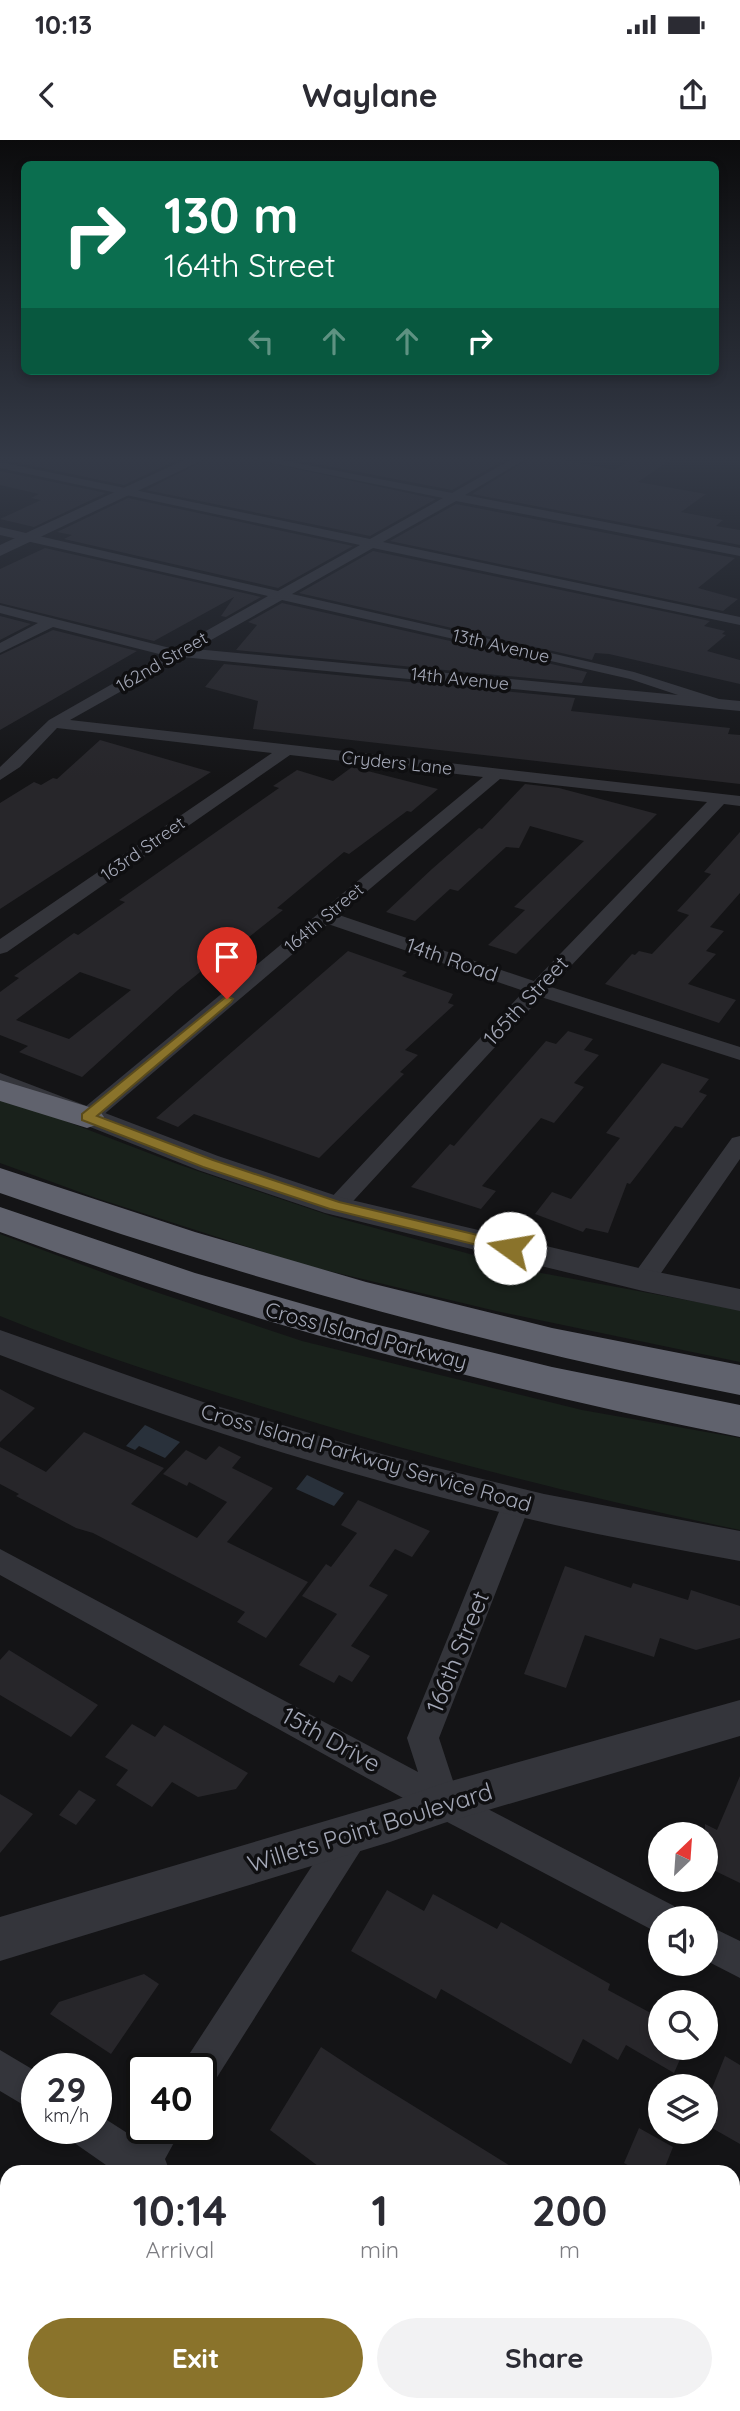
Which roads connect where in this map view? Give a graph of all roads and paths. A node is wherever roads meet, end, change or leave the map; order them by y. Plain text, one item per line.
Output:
1 (152, 566) edge
2 (331, 566) edge
3 (480, 566) edge
4 (279, 596) junction
5 (0, 609) edge
6 (740, 621) edge
7 (51, 622) junction
8 (0, 649) edge
9 (178, 653) junction
10 (713, 702) junction
11 (740, 706) edge
12 (54, 723) junction
13 (286, 750) junction
14 (0, 752) edge
15 (24, 753) junction
16 (496, 774) junction
17 (0, 775) edge
18 (730, 800) edge
19 (324, 917) junction
20 (0, 948) edge
21 (537, 989) junction
22 (740, 1054) edge
23 (0, 1082) edge
24 (0, 1090) edge
25 (87, 1117) junction
26 (740, 1143) edge
27 (0, 1180) edge
28 (336, 1206) junction
29 (0, 1219) edge
30 (643, 1280) junction
31 (740, 1300) edge
32 (0, 1342) edge
33 (740, 1380) edge
34 (740, 1421) edge
35 (517, 1502) junction
36 (740, 1546) edge
37 (0, 1561) edge
38 (740, 1718) edge
39 (444, 1803) junction
40 (352, 1834) junction
41 (648, 1911) edge
42 (0, 1939) edge
43 (718, 1948) edge
44 (740, 1960) edge
45 (211, 2053) edge
46 (0, 2069) edge
47 (21, 2083) edge
48 (108, 2144) edge
49 (155, 2144) edge
50 (137, 2165) edge
51 (144, 2165) edge

1 - 4 street, 13th Avenue
2 - 4 street, 162nd Street
3 - 6 street
4 - 9 street, 162nd Street
4 - 10 street, 13th Avenue
5 - 7 street, 14th Avenue
7 - 8 street
7 - 9 street, 14th Avenue
9 - 10 street, 14th Avenue
9 - 12 street, 162nd Street
10 - 11 street, 14th Avenue
12 - 13 street, Cryders Lane
12 - 15 street, 162nd Street
13 - 16 street, Cryders Lane
13 - 20 street, 163rd Street
14 - 15 street
15 - 17 street, 162nd Street
16 - 18 street, Cryders Lane
16 - 19 street, 164th Street
18 - 21 street, 165th Street
19 - 21 street, 14th Road
19 - 25 street, 164th Street
21 - 22 street, 14th Road
21 - 28 street, 165th Street
23 - 25 street
24 - 25 highway
25 - 28 street
26 - 30 street
27 - 33 highway, Cross Island Parkway
28 - 30 street
29 - 34 highway, Cross Island Parkway
30 - 31 street
32 - 35 street, Cross Island Parkway Service Road
35 - 36 street, Cross Island Parkway Service Road
35 - 39 street, 166th Street
37 - 39 street, 15th Drive
38 - 39 street, Willets Point Boulevard
39 - 40 street, Willets Point Boulevard
39 - 41 street, 15th Drive
40 - 42 street, Willets Point Boulevard
40 - 45 street
43 - 44 street
46 - 47 street
48 - 50 street
49 - 51 street

